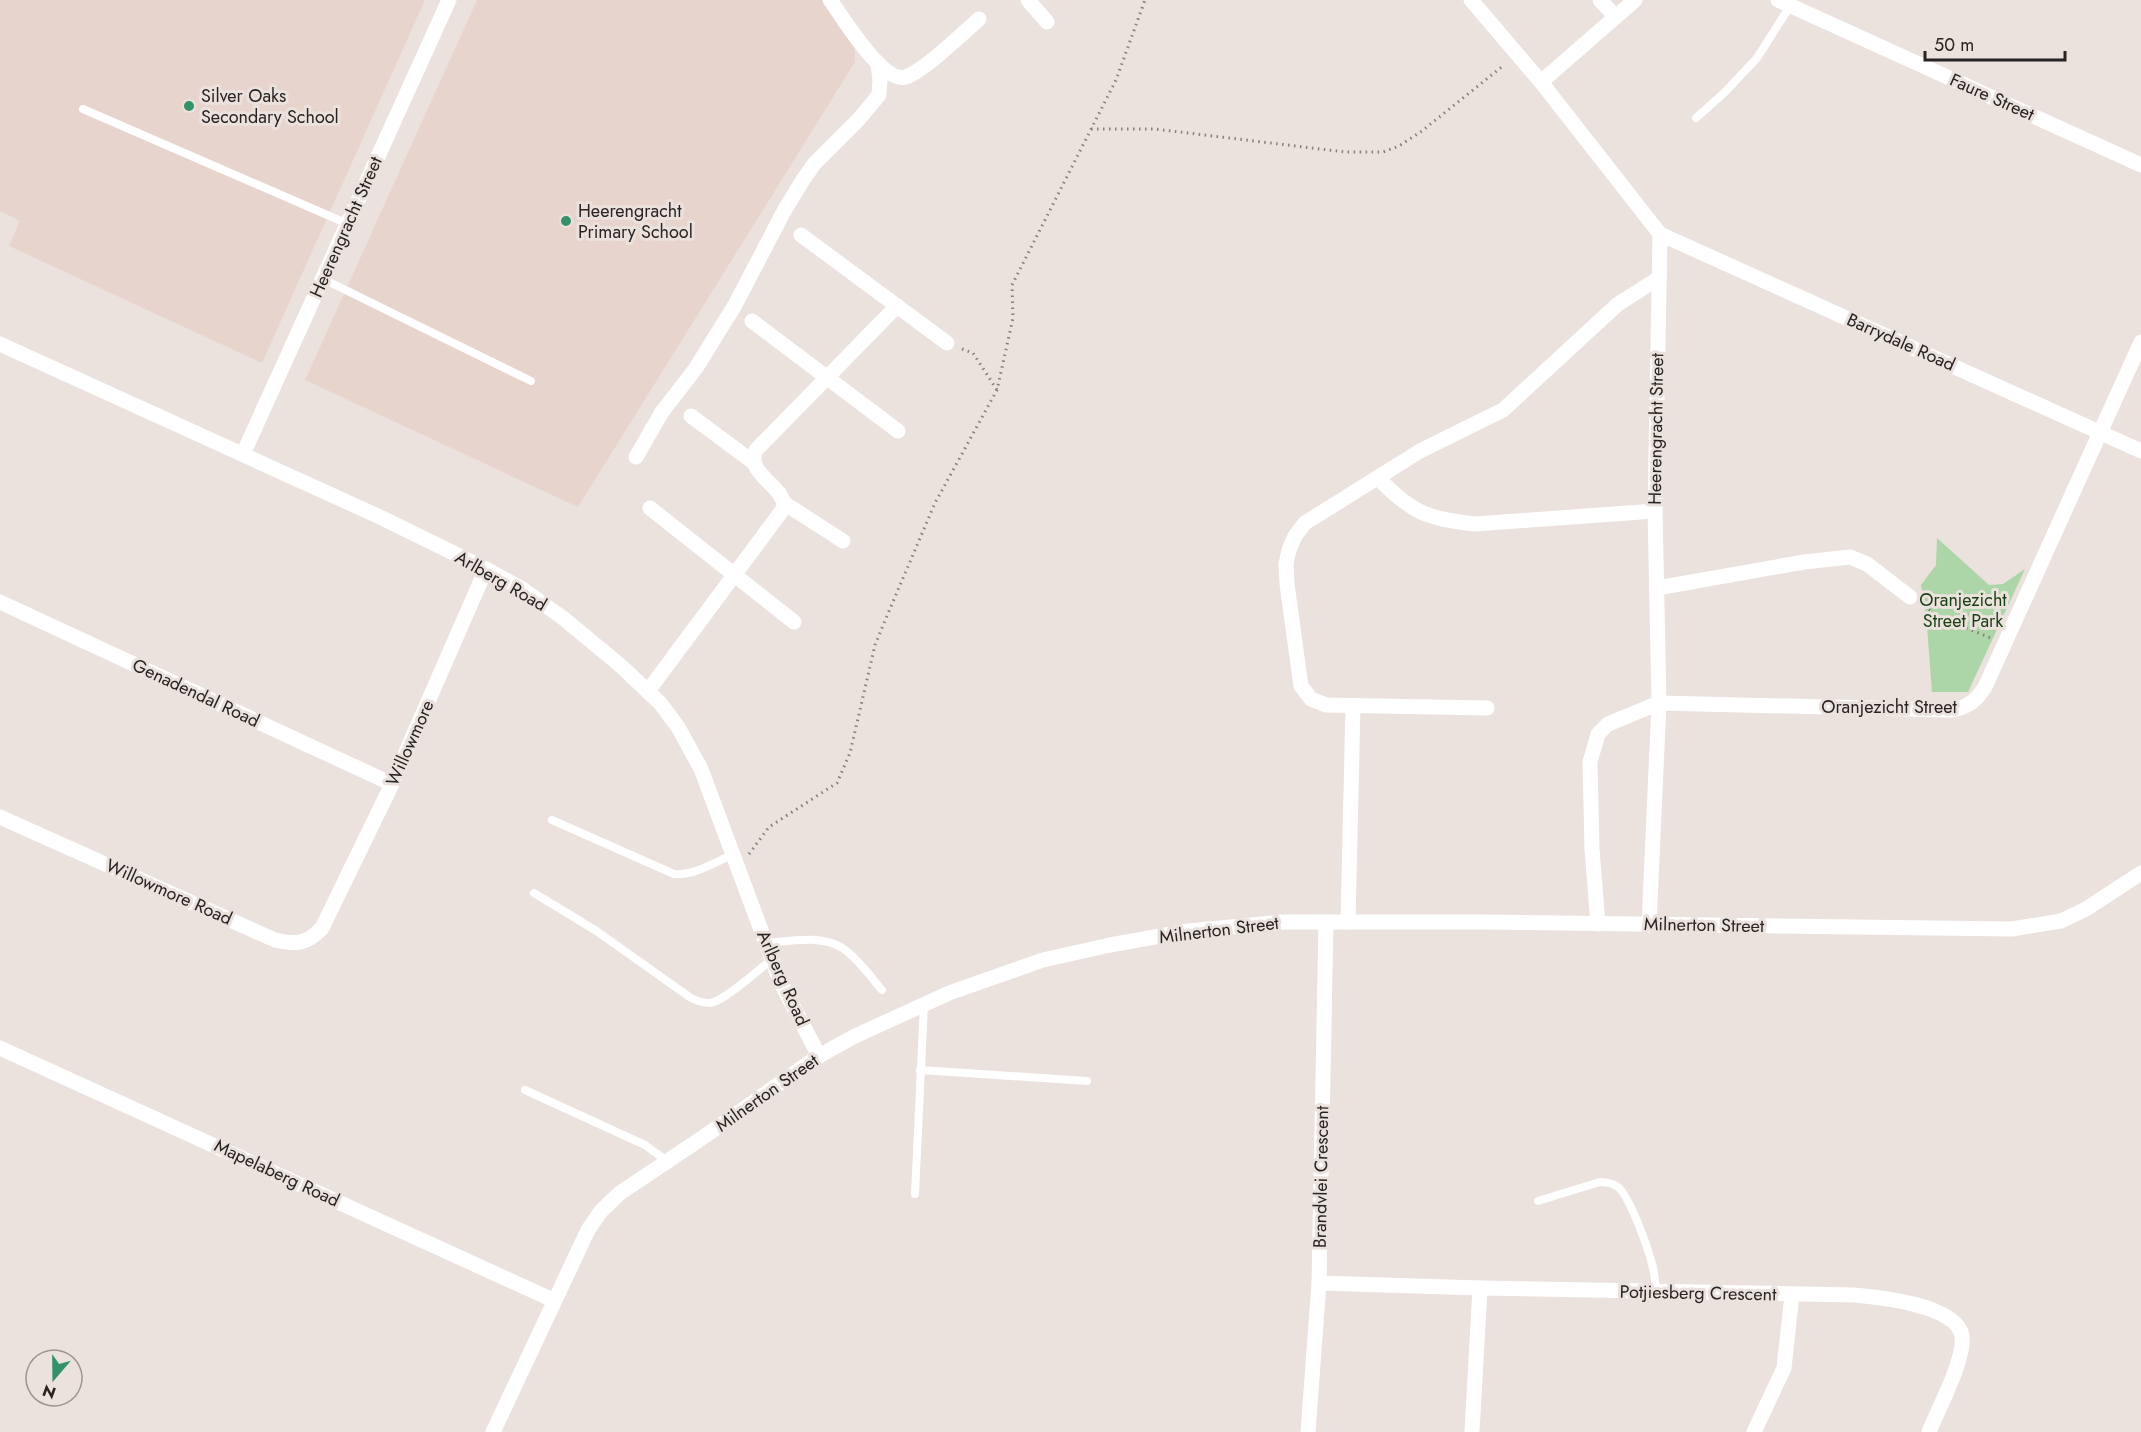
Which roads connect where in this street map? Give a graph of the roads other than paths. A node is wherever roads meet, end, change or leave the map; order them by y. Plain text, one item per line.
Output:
1 (449, 0) edge
2 (830, 0) edge
3 (1028, 0) edge
4 (1471, 0) edge
5 (1600, 0) edge
6 (1635, 0) edge
7 (1784, 3) edge
8 (1615, 16) junction
9 (979, 19) dead end
10 (1047, 22) dead end
11 (878, 64) junction
12 (1541, 82) junction
13 (83, 109) dead end
14 (1696, 118) dead end
15 (2141, 165) edge
16 (348, 224) junction
17 (1660, 234) junction
18 (801, 235) dead end
19 (1659, 278) junction
20 (323, 279) junction
21 (897, 306) junction
22 (752, 321) dead end
23 (2141, 342) edge
24 (947, 343) road end
25 (0, 344) edge
26 (827, 377) junction
27 (531, 381) dead end
28 (691, 416) dead end
29 (898, 431) dead end
30 (2101, 432) junction
31 (2141, 451) edge
32 (243, 454) junction
33 (636, 457) dead end
34 (753, 462) junction
35 (1379, 479) junction
36 (784, 503) junction
37 (650, 508) dead end
38 (1655, 511) junction
39 (843, 541) dead end
40 (486, 569) junction
41 (734, 575) junction
42 (1657, 588) junction
43 (1910, 597) road end
44 (0, 602) edge
45 (794, 622) dead end
46 (648, 691) junction
47 (1659, 703) junction
48 (1353, 706) junction
49 (1487, 708) dead end
50 (392, 784) junction
51 (0, 817) edge
52 (552, 820) dead end
53 (736, 861) junction
54 (2141, 873) edge
55 (534, 893) dead end
56 (329, 915) joint
57 (1326, 922) junction
58 (1348, 922) junction
59 (1598, 924) junction
60 (1649, 924) junction
61 (765, 943) junction
62 (772, 959) junction
63 (882, 990) dead end
64 (924, 1004) junction
65 (0, 1048) edge
66 (819, 1056) junction
67 (920, 1070) junction
68 (1087, 1081) dead end
69 (525, 1090) dead end
70 (667, 1161) junction
71 (915, 1194) dead end
72 (1538, 1201) dead end
73 (1319, 1283) junction
74 (1480, 1288) junction
75 (1656, 1292) junction
76 (1792, 1295) junction
77 (553, 1300) junction
78 (493, 1432) edge
79 (1308, 1432) edge
80 (1472, 1432) edge
81 (1754, 1432) edge
82 (1929, 1432) edge

1 - 16 street, Heerengracht Street
2 - 11 street
3 - 10 street
4 - 12 street
5 - 8 street
6 - 8 street
7 - 14 lane
7 - 15 street, Faure Street
8 - 12 street
9 - 11 street
11 - 33 street
12 - 17 street
13 - 16 lane
16 - 20 street, Heerengracht Street
17 - 19 street, Heerengracht Street
17 - 30 street, Barrydale Road
18 - 21 street
19 - 35 street
19 - 38 street, Heerengracht Street
20 - 27 lane
20 - 32 street, Heerengracht Street
21 - 24 street
21 - 26 street
22 - 26 street
23 - 30 street, Oranjezicht Street
25 - 32 street, Arlberg Road
26 - 29 street
26 - 34 street
28 - 34 street
30 - 31 street, Barrydale Road
30 - 47 street, Oranjezicht Street
32 - 40 street, Arlberg Road
34 - 36 street
35 - 38 street
35 - 48 street
36 - 39 street
36 - 41 street
37 - 41 street
38 - 42 street, Heerengracht Street
40 - 46 street, Arlberg Road
40 - 50 street, Willowmore
41 - 45 street
41 - 46 street
42 - 43 street
42 - 47 street, Heerengracht Street
44 - 50 street, Genadendal Road
46 - 53 street, Arlberg Road
47 - 59 street
47 - 60 street, Heerengracht Street
48 - 49 street
48 - 58 street
50 - 56 street, Willowmore
51 - 56 street, Willowmore Road
52 - 53 lane
53 - 61 street, Arlberg Road
54 - 60 street, Milnerton Street
55 - 62 lane
57 - 58 street, Milnerton Street
57 - 64 street, Milnerton Street
57 - 73 street, Brandvlei Crescent
58 - 59 street, Milnerton Street
59 - 60 street, Milnerton Street
61 - 62 street, Arlberg Road
61 - 63 lane
62 - 66 street, Arlberg Road
64 - 66 street, Milnerton Street
64 - 67 lane
65 - 77 street, Mapelaberg Road
66 - 70 street, Milnerton Street
67 - 68 lane
67 - 71 lane
69 - 70 lane
70 - 77 street, Milnerton Street
72 - 75 lane
73 - 74 street, Potjiesberg Crescent
73 - 79 street, Brandvlei Crescent
74 - 75 street, Potjiesberg Crescent
74 - 80 street
75 - 76 street, Potjiesberg Crescent
76 - 81 street
76 - 82 street, Potjiesberg Crescent
77 - 78 street, Milnerton Street

